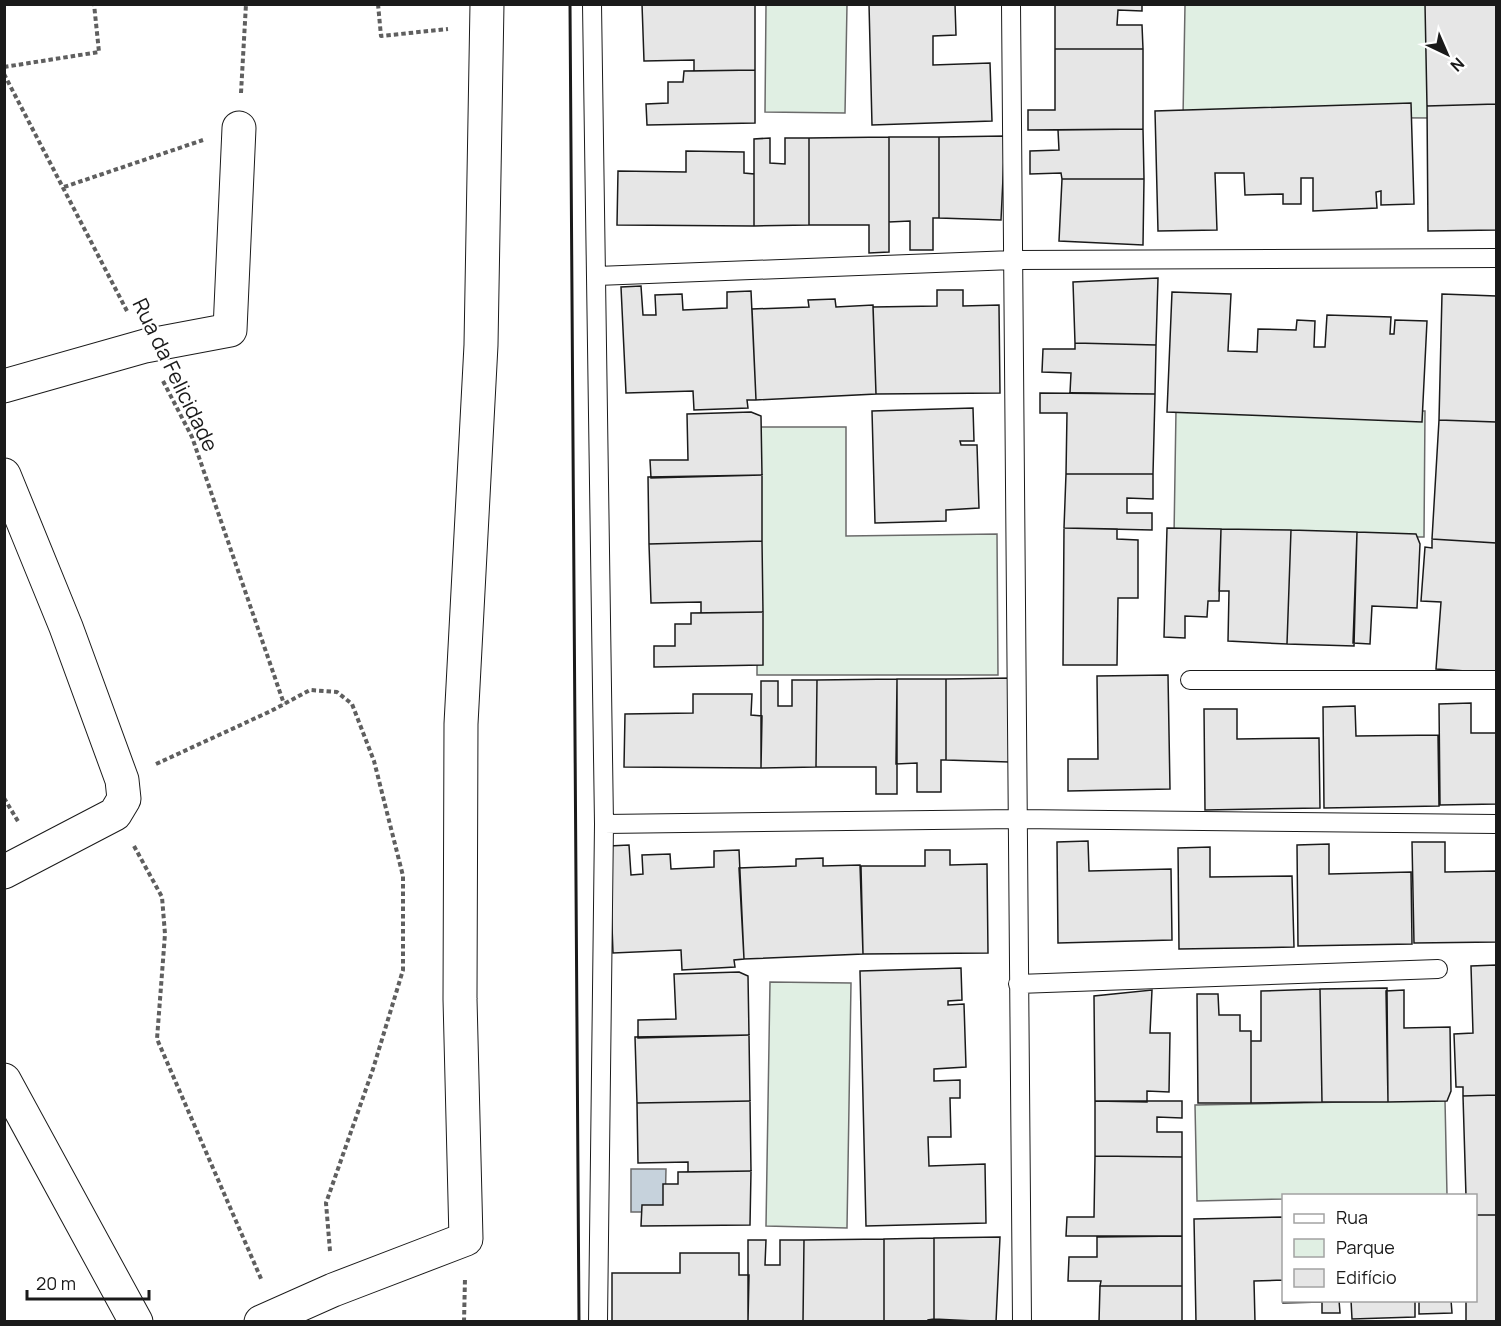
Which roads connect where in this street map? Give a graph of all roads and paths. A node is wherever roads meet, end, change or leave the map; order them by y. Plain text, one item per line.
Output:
1 (94, 4) edge
2 (246, 4) edge
3 (378, 4) edge
4 (592, 4) edge
5 (1011, 4) edge
6 (488, 15) edge
7 (4, 67) edge
8 (4, 74) edge
9 (239, 128) junction
10 (64, 187) junction
11 (1497, 258) edge
12 (1013, 260) junction
13 (597, 276) junction
14 (145, 346) junction
15 (4, 386) edge
16 (4, 475) edge
17 (1190, 680) dead end
18 (1497, 680) edge
19 (284, 704) junction
20 (122, 780) junction
21 (115, 814) junction
22 (1017, 819) junction
23 (604, 824) junction
24 (1497, 824) edge
25 (4, 872) edge
26 (1438, 969) dead end
27 (1018, 984) junction
28 (4, 1080) edge
29 (333, 1290) junction
30 (269, 1318) edge
31 (136, 1322) edge
32 (598, 1322) edge
33 (1022, 1322) edge

1 - 7 path
2 - 9 path
3 - 6 path
4 - 13 lane
5 - 12 lane
6 - 29 street
8 - 10 path, Rua da Felicidade
9 - 10 path
9 - 14 street
10 - 14 path, Rua da Felicidade
11 - 12 lane
12 - 13 lane
12 - 22 lane
13 - 23 lane
14 - 15 street
14 - 19 path, Rua da Felicidade
16 - 20 street
17 - 18 lane
19 - 20 path
19 - 29 path
20 - 21 street
21 - 25 street
21 - 30 path
22 - 23 lane
22 - 24 lane
22 - 27 lane
23 - 32 lane
26 - 27 lane
27 - 33 lane
28 - 31 street
29 - 30 street

